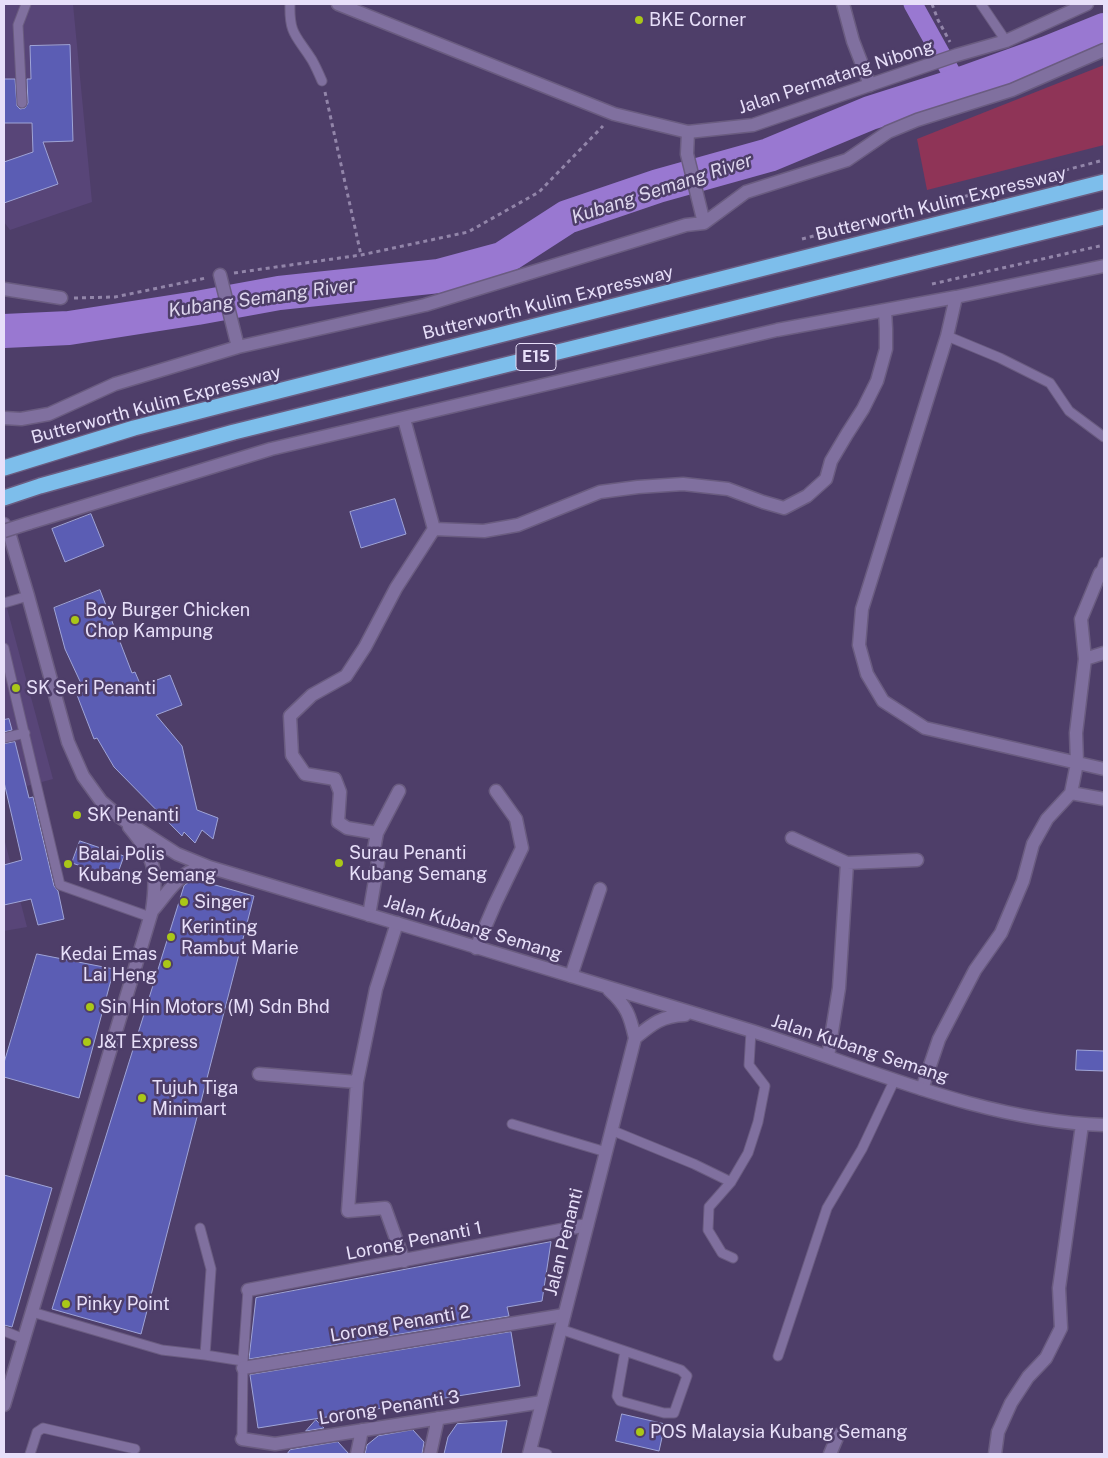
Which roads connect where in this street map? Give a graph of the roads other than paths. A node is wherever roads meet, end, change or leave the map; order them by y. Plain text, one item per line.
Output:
1 (26, 4) edge
2 (290, 4) edge
3 (338, 4) edge
4 (843, 4) edge
5 (981, 4) edge
6 (1087, 4) edge
7 (355, 7) edge
8 (1006, 41) junction
9 (1104, 50) edge
10 (322, 81) road end
11 (870, 85) junction
12 (22, 103) dead end
13 (688, 132) junction
14 (1104, 182) edge
15 (1104, 217) edge
16 (702, 218) junction
17 (1104, 266) edge
18 (221, 280) road end
19 (4, 289) edge
20 (956, 297) junction
21 (61, 298) road end
22 (885, 310) junction
23 (947, 336) junction
24 (238, 347) junction
25 (4, 418) edge
26 (404, 419) junction
27 (1104, 437) edge
28 (4, 468) edge
29 (4, 498) edge
30 (4, 524) edge
31 (434, 529) junction
32 (4, 531) edge
33 (1102, 568) edge
34 (28, 596) junction
35 (4, 603) edge
36 (4, 648) edge
37 (1104, 653) edge
38 (1086, 659) junction
39 (25, 733) junction
40 (4, 738) edge
41 (1077, 763) junction
42 (1104, 769) edge
43 (399, 791) dead end
44 (496, 791) dead end
45 (1071, 793) junction
46 (1104, 799) edge
47 (121, 818) junction
48 (377, 833) junction
49 (792, 838) dead end
50 (917, 860) dead end
51 (847, 863) junction
52 (209, 867) junction
53 (600, 889) dead end
54 (151, 914) junction
55 (369, 915) junction
56 (396, 923) junction
57 (476, 948) junction
58 (572, 976) junction
59 (605, 987) junction
60 (694, 1014) junction
61 (751, 1031) junction
62 (635, 1038) junction
63 (828, 1056) junction
64 (259, 1074) dead end
65 (895, 1079) junction
66 (357, 1082) junction
67 (922, 1088) junction
68 (512, 1124) dead end
69 (1082, 1125) junction
70 (1104, 1126) edge
71 (611, 1130) junction
72 (606, 1152) junction
73 (731, 1182) junction
74 (587, 1225) junction
75 (200, 1228) dead end
76 (733, 1258) dead end
77 (404, 1260) junction
78 (248, 1290) joint
79 (32, 1312) junction
80 (564, 1314) junction
81 (560, 1329) junction
82 (4, 1331) edge
83 (24, 1339) junction
84 (625, 1351) junction
85 (205, 1355) junction
86 (778, 1356) dead end
87 (243, 1365) junction
88 (542, 1402) junction
89 (4, 1405) edge
90 (438, 1418) junction
91 (362, 1430) junction
92 (838, 1435) dead end
93 (242, 1439) joint
94 (135, 1449) dead end
95 (274, 1449) edge
96 (118, 1450) edge
97 (529, 1452) edge
98 (30, 1454) edge
99 (357, 1454) edge
100 (430, 1454) edge
101 (547, 1454) edge
102 (830, 1454) edge
103 (995, 1454) edge

1 - 12 lane
2 - 10 lane
3 - 7 street, Jalan Permatang Nibong
4 - 11 street
5 - 8 lane
6 - 8 street, Jalan Permatang Nibong
7 - 13 street, Jalan Permatang Nibong
8 - 11 street, Jalan Permatang Nibong
9 - 16 street
11 - 13 street, Jalan Permatang Nibong
13 - 16 street
14 - 28 highway, Butterworth Kulim Expressway / E15
15 - 29 highway, E15
16 - 24 street
17 - 20 street
18 - 24 street
19 - 21 street
20 - 22 street
20 - 23 street
22 - 26 street
22 - 31 street
23 - 27 lane
23 - 41 street
24 - 25 street
26 - 31 street
26 - 32 street, bridge
30 - 34 street, Jalan Kubang Semang
31 - 48 street
33 - 38 street
34 - 35 lane
34 - 47 street, Jalan Kubang Semang
36 - 39 lane
37 - 38 street
38 - 41 street
39 - 40 lane
39 - 54 lane
41 - 42 street
41 - 45 street
43 - 48 street
44 - 57 street
45 - 46 street
45 - 67 street
47 - 52 street, Jalan Kubang Semang
47 - 54 street
48 - 55 street
49 - 51 street
50 - 51 street
51 - 63 street
52 - 54 street
52 - 55 street, Jalan Kubang Semang
53 - 58 street
54 - 79 street
55 - 56 street, Jalan Kubang Semang
56 - 57 street, Jalan Kubang Semang
56 - 66 street
57 - 58 street, Jalan Kubang Semang
58 - 59 street, Jalan Kubang Semang
59 - 60 street, Jalan Kubang Semang
59 - 62 street
60 - 61 street, Jalan Kubang Semang
60 - 62 street
61 - 63 street, Jalan Kubang Semang
61 - 73 lane
62 - 71 street, Jalan Penanti
63 - 65 street, Jalan Kubang Semang
64 - 66 street
65 - 67 street, Jalan Kubang Semang
65 - 86 lane
66 - 77 street
67 - 69 street, Jalan Kubang Semang
68 - 72 lane
69 - 70 street, Jalan Kubang Semang
69 - 103 street
71 - 72 street, Jalan Penanti
71 - 73 lane
72 - 74 street, Jalan Penanti
73 - 76 lane
74 - 77 street, Lorong Penanti 1
74 - 80 street, Jalan Penanti
75 - 85 lane
77 - 78 street, Lorong Penanti 1
78 - 87 lane
79 - 83 street
79 - 85 lane
80 - 81 street, Jalan Penanti
80 - 87 street, Lorong Penanti 2
81 - 84 lane
81 - 88 street, Jalan Penanti
82 - 83 lane
83 - 89 street
84 - 84 lane
85 - 87 lane
87 - 93 lane
88 - 90 street, Lorong Penanti 3
88 - 97 street, Jalan Penanti
90 - 91 street, Lorong Penanti 3
90 - 100 street
91 - 95 street, Lorong Penanti 3
91 - 99 street
92 - 102 street
93 - 95 street, Lorong Penanti 3
94 - 96 lane
96 - 98 lane
97 - 101 lane

